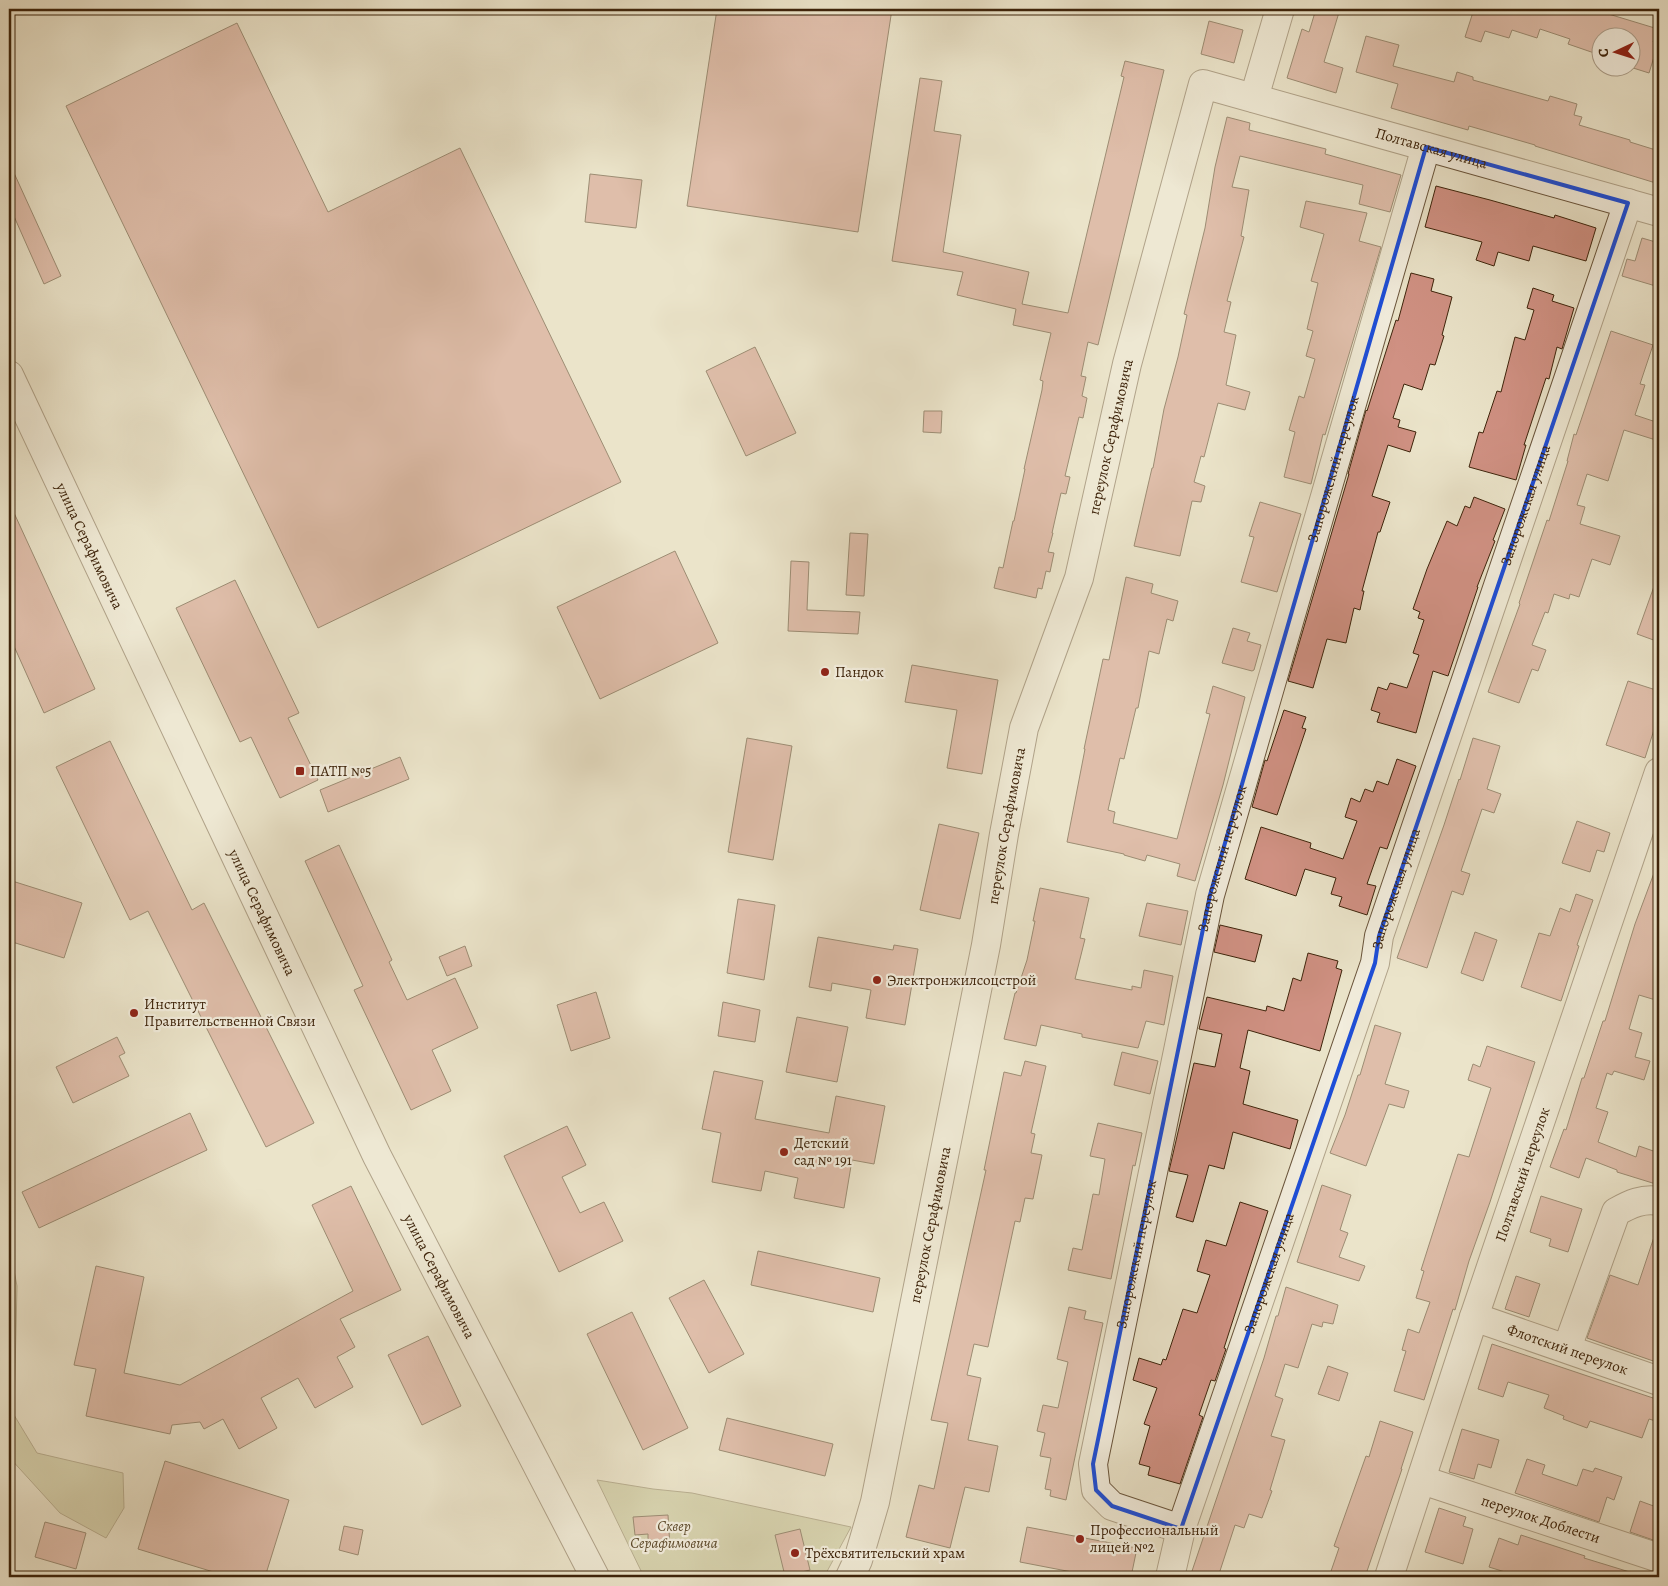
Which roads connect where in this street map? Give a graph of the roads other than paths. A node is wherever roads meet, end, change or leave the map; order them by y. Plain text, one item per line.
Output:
1 (1280, 9) edge
2 (1203, 84) joint
3 (1254, 98) junction
4 (1426, 147) junction
5 (1628, 202) junction
6 (1659, 212) edge
7 (9, 375) edge
8 (1659, 772) edge
9 (1659, 1201) edge
10 (1474, 1317) junction
11 (1567, 1348) junction
12 (1659, 1381) edge
13 (1422, 1480) junction
14 (1181, 1529) junction
15 (1659, 1558) edge
16 (595, 1577) edge
17 (850, 1577) edge
18 (1170, 1577) edge
19 (1389, 1577) edge

1 - 3 street
2 - 3 street, Полтавская улица
2 - 17 street, переулок Серафимовича
3 - 4 street, Полтавская улица
4 - 5 street, Полтавская улица
4 - 14 street, Запорожский переулок
5 - 6 street, Полтавская улица
5 - 14 street, Запорожская улица
7 - 16 street, улица Серафимовича
8 - 10 street, Полтавский переулок
9 - 11 street
10 - 11 street, Флотский переулок
10 - 13 street, Полтавский переулок
11 - 12 street, Флотский переулок
13 - 15 street, переулок Доблести
13 - 19 street, Полтавский переулок
14 - 18 street, Запорожская улица

